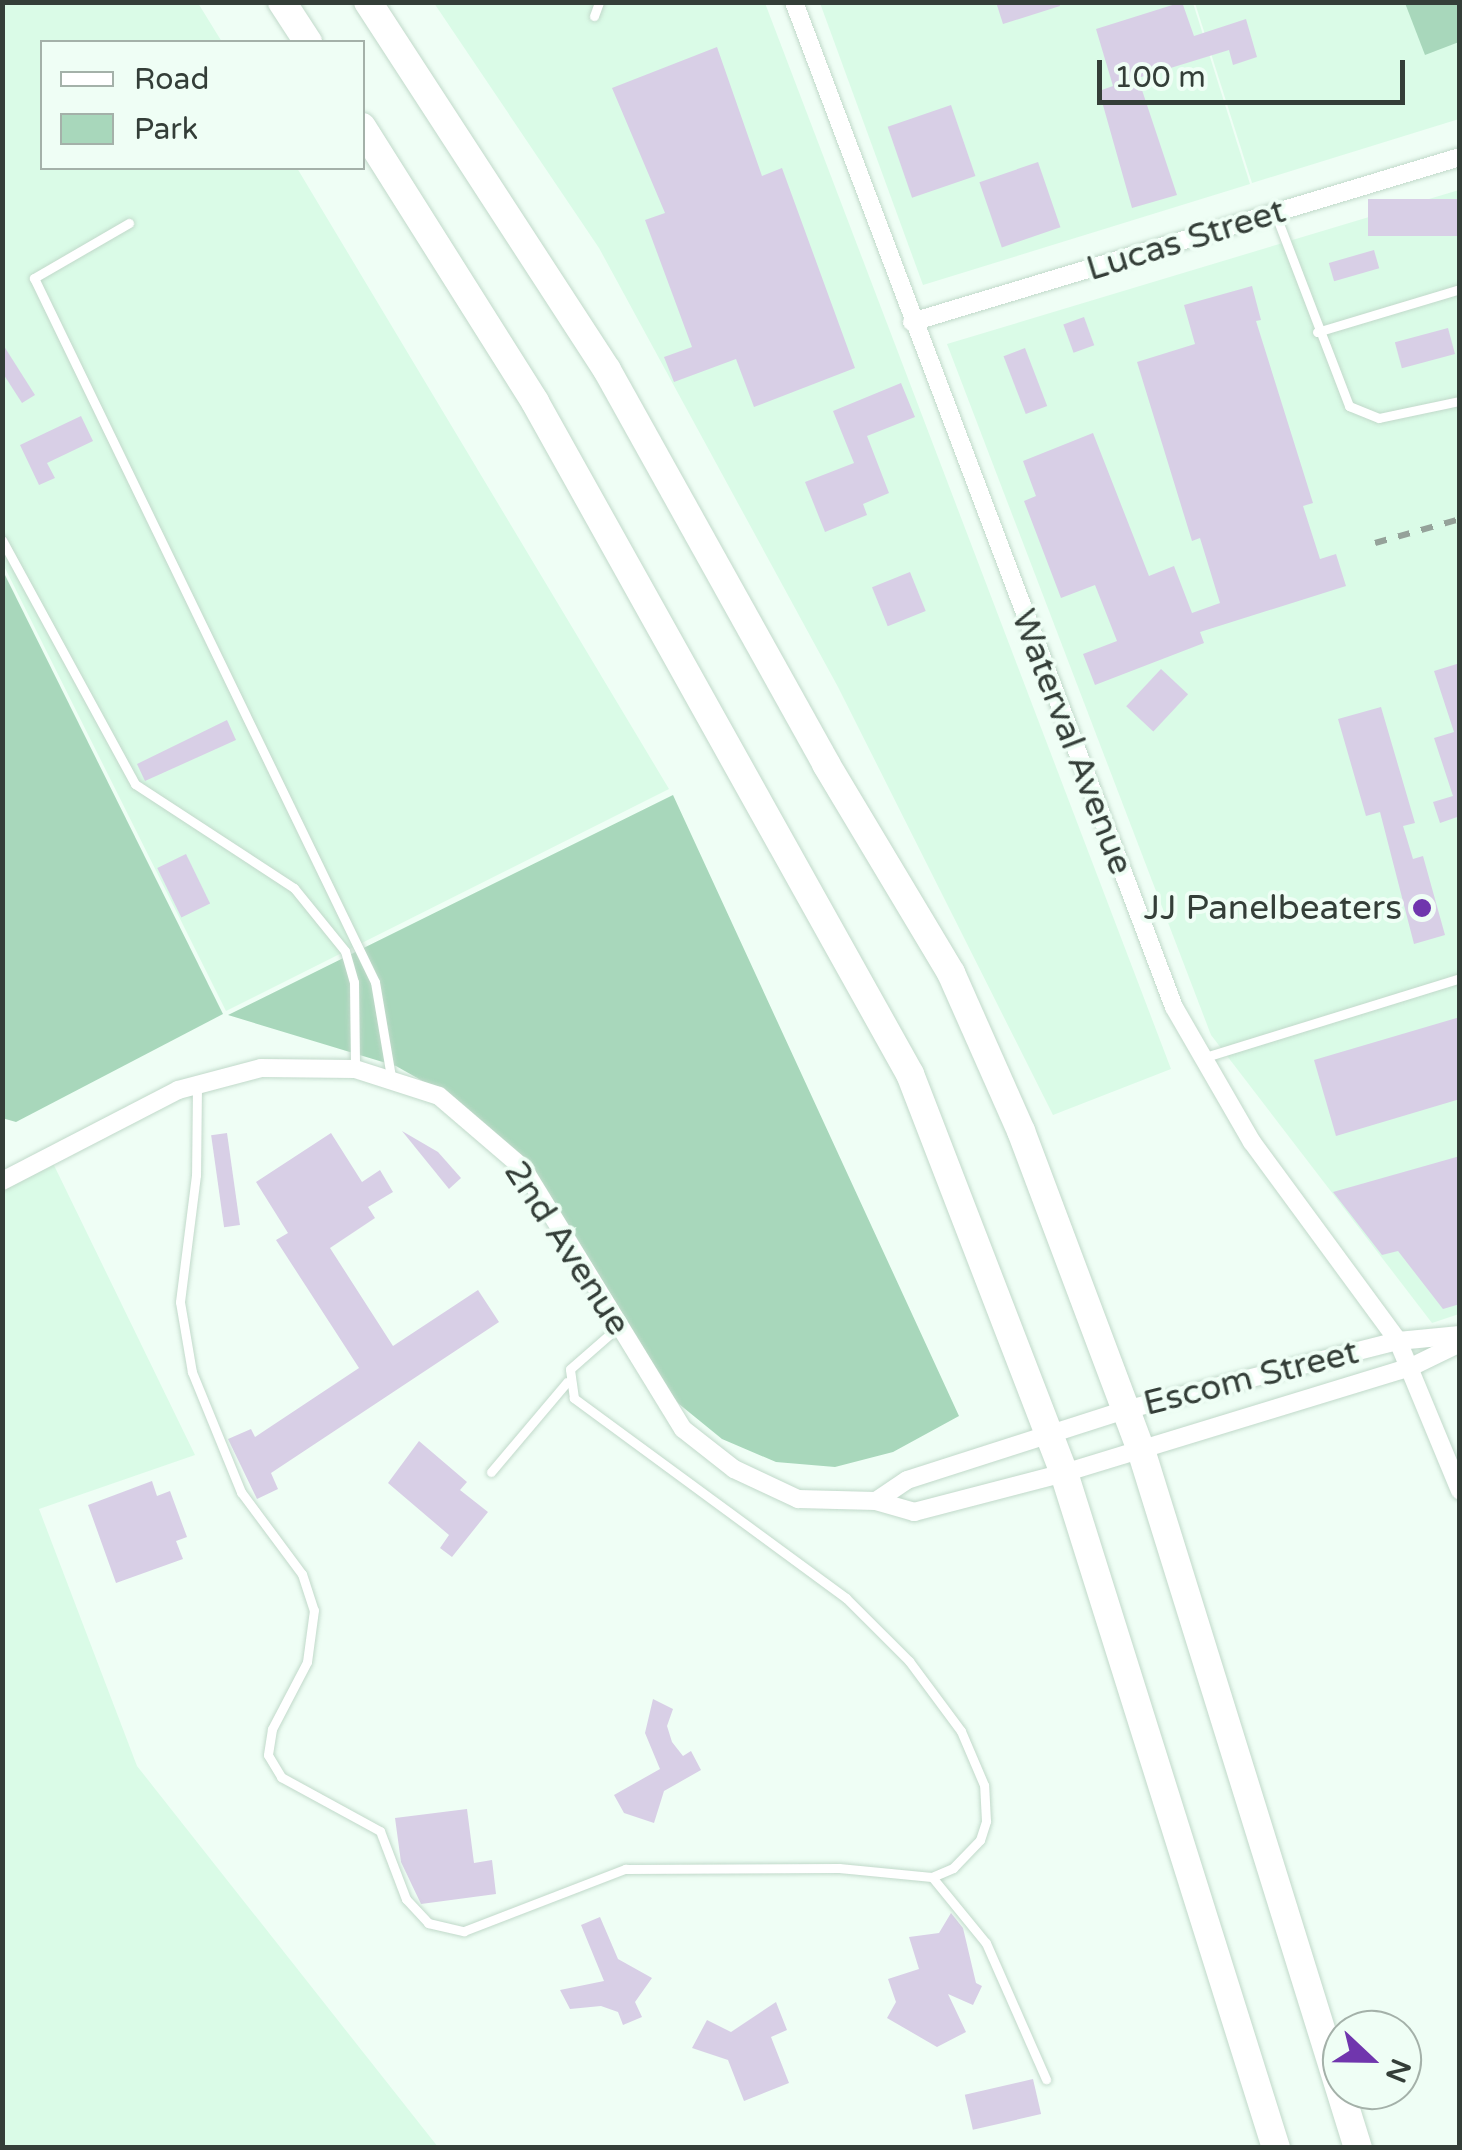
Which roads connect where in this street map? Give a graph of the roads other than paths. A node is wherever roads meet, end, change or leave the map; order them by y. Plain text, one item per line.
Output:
1 (282, 2) edge
2 (368, 2) edge
3 (599, 2) edge
4 (794, 2) edge
5 (594, 16) dead end
6 (307, 40) edge
7 (365, 132) edge
8 (1460, 156) edge
9 (1275, 213) junction
10 (130, 223) dead end
11 (1460, 289) edge
12 (912, 322) junction
13 (1317, 332) junction
14 (1460, 401) edge
15 (2, 540) edge
16 (1460, 978) edge
17 (1200, 1059) junction
18 (356, 1069) junction
19 (390, 1077) junction
20 (197, 1085) junction
21 (4, 1178) edge
22 (618, 1327) junction
23 (1460, 1339) edge
24 (1398, 1342) junction
25 (1411, 1367) junction
26 (567, 1382) junction
27 (1125, 1410) junction
28 (1047, 1438) junction
29 (1141, 1450) junction
30 (491, 1472) dead end
31 (1064, 1473) junction
32 (1460, 1491) edge
33 (876, 1501) junction
34 (932, 1876) junction
35 (1046, 2080) dead end
36 (1276, 2148) edge
37 (1358, 2148) edge

1 - 6 main road
2 - 27 main road
3 - 5 lane
4 - 12 street, Waterval Avenue
7 - 28 main road
8 - 9 street, Lucas Street
9 - 12 street, Lucas Street
9 - 13 lane
10 - 19 lane
11 - 13 lane
12 - 17 street, Waterval Avenue
13 - 14 lane
15 - 18 lane
16 - 17 lane
17 - 24 street, Waterval Avenue
18 - 19 street, 2nd Avenue
18 - 20 street, 2nd Avenue
19 - 22 street, 2nd Avenue
20 - 21 street, 2nd Avenue
20 - 34 lane
22 - 26 lane
22 - 33 street, 2nd Avenue
23 - 24 street, Escom Street
23 - 25 street, Escom Street
24 - 25 street, Waterval Avenue
24 - 27 street, Escom Street
25 - 29 street, Escom Street
25 - 32 street, Waterval Avenue
26 - 30 lane
26 - 34 lane
27 - 28 street, Escom Street
27 - 29 main road
28 - 31 main road
28 - 33 street
29 - 31 street, Escom Street
29 - 37 main road
31 - 33 street, 2nd Avenue
31 - 36 main road
34 - 35 lane

